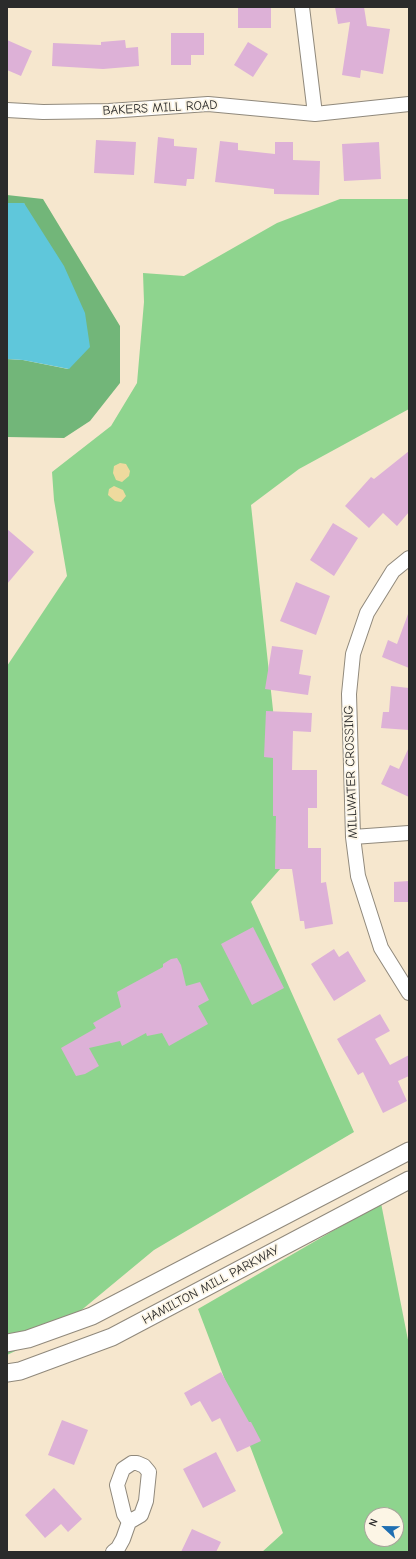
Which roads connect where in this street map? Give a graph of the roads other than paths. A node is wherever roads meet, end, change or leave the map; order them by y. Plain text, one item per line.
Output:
1 (302, 7) edge
2 (409, 104) edge
3 (7, 110) edge
4 (315, 114) junction
5 (409, 558) edge
6 (409, 833) edge
7 (353, 837) junction
8 (409, 993) edge
9 (409, 1151) edge
10 (409, 1180) edge
11 (7, 1343) edge
12 (7, 1373) edge
13 (129, 1522) dead end
14 (113, 1552) edge

1 - 4 street
2 - 4 street, BAKERS MILL ROAD
3 - 4 street, BAKERS MILL ROAD
5 - 7 street, MILLWATER CROSSING
6 - 7 street
7 - 8 street, MILLWATER CROSSING
9 - 11 street, HAMILTON MILL PARKWAY
10 - 12 street, HAMILTON MILL PARKWAY
13 - 14 street

